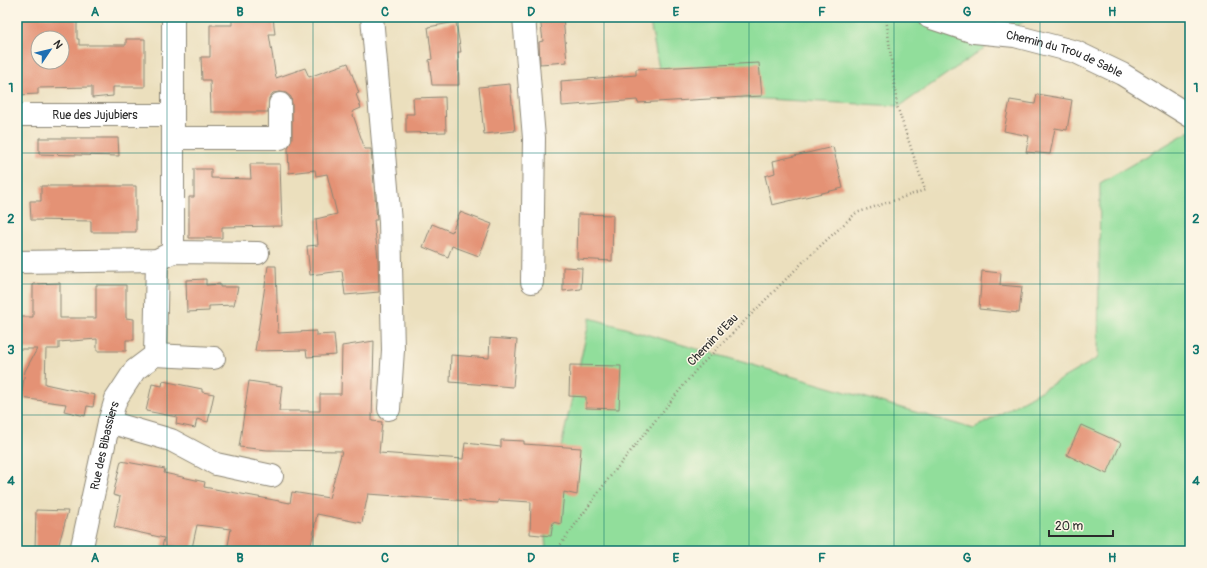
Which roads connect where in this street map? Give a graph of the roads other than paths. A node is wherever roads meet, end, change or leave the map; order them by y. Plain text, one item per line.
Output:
1 (172, 17) edge
2 (372, 17) edge
3 (524, 17) edge
4 (929, 17) edge
5 (280, 104) dead end
6 (17, 115) edge
7 (173, 115) junction
8 (1190, 116) edge
9 (173, 138) junction
10 (258, 253) dead end
11 (165, 256) junction
12 (17, 262) edge
13 (532, 282) dead end
14 (155, 355) junction
15 (214, 358) dead end
16 (389, 409) dead end
17 (109, 422) junction
18 (272, 476) dead end
19 (81, 551) edge

1 - 7 street
2 - 16 street
3 - 13 street
4 - 8 street, Chemin du Trou de Sable
5 - 9 street
6 - 7 street, Rue des Jujubiers
7 - 9 street
9 - 11 street
10 - 11 street
11 - 12 street
11 - 14 street
14 - 15 street
14 - 17 street, Rue des Bibassiers
17 - 18 street
17 - 19 street, Rue des Bibassiers

